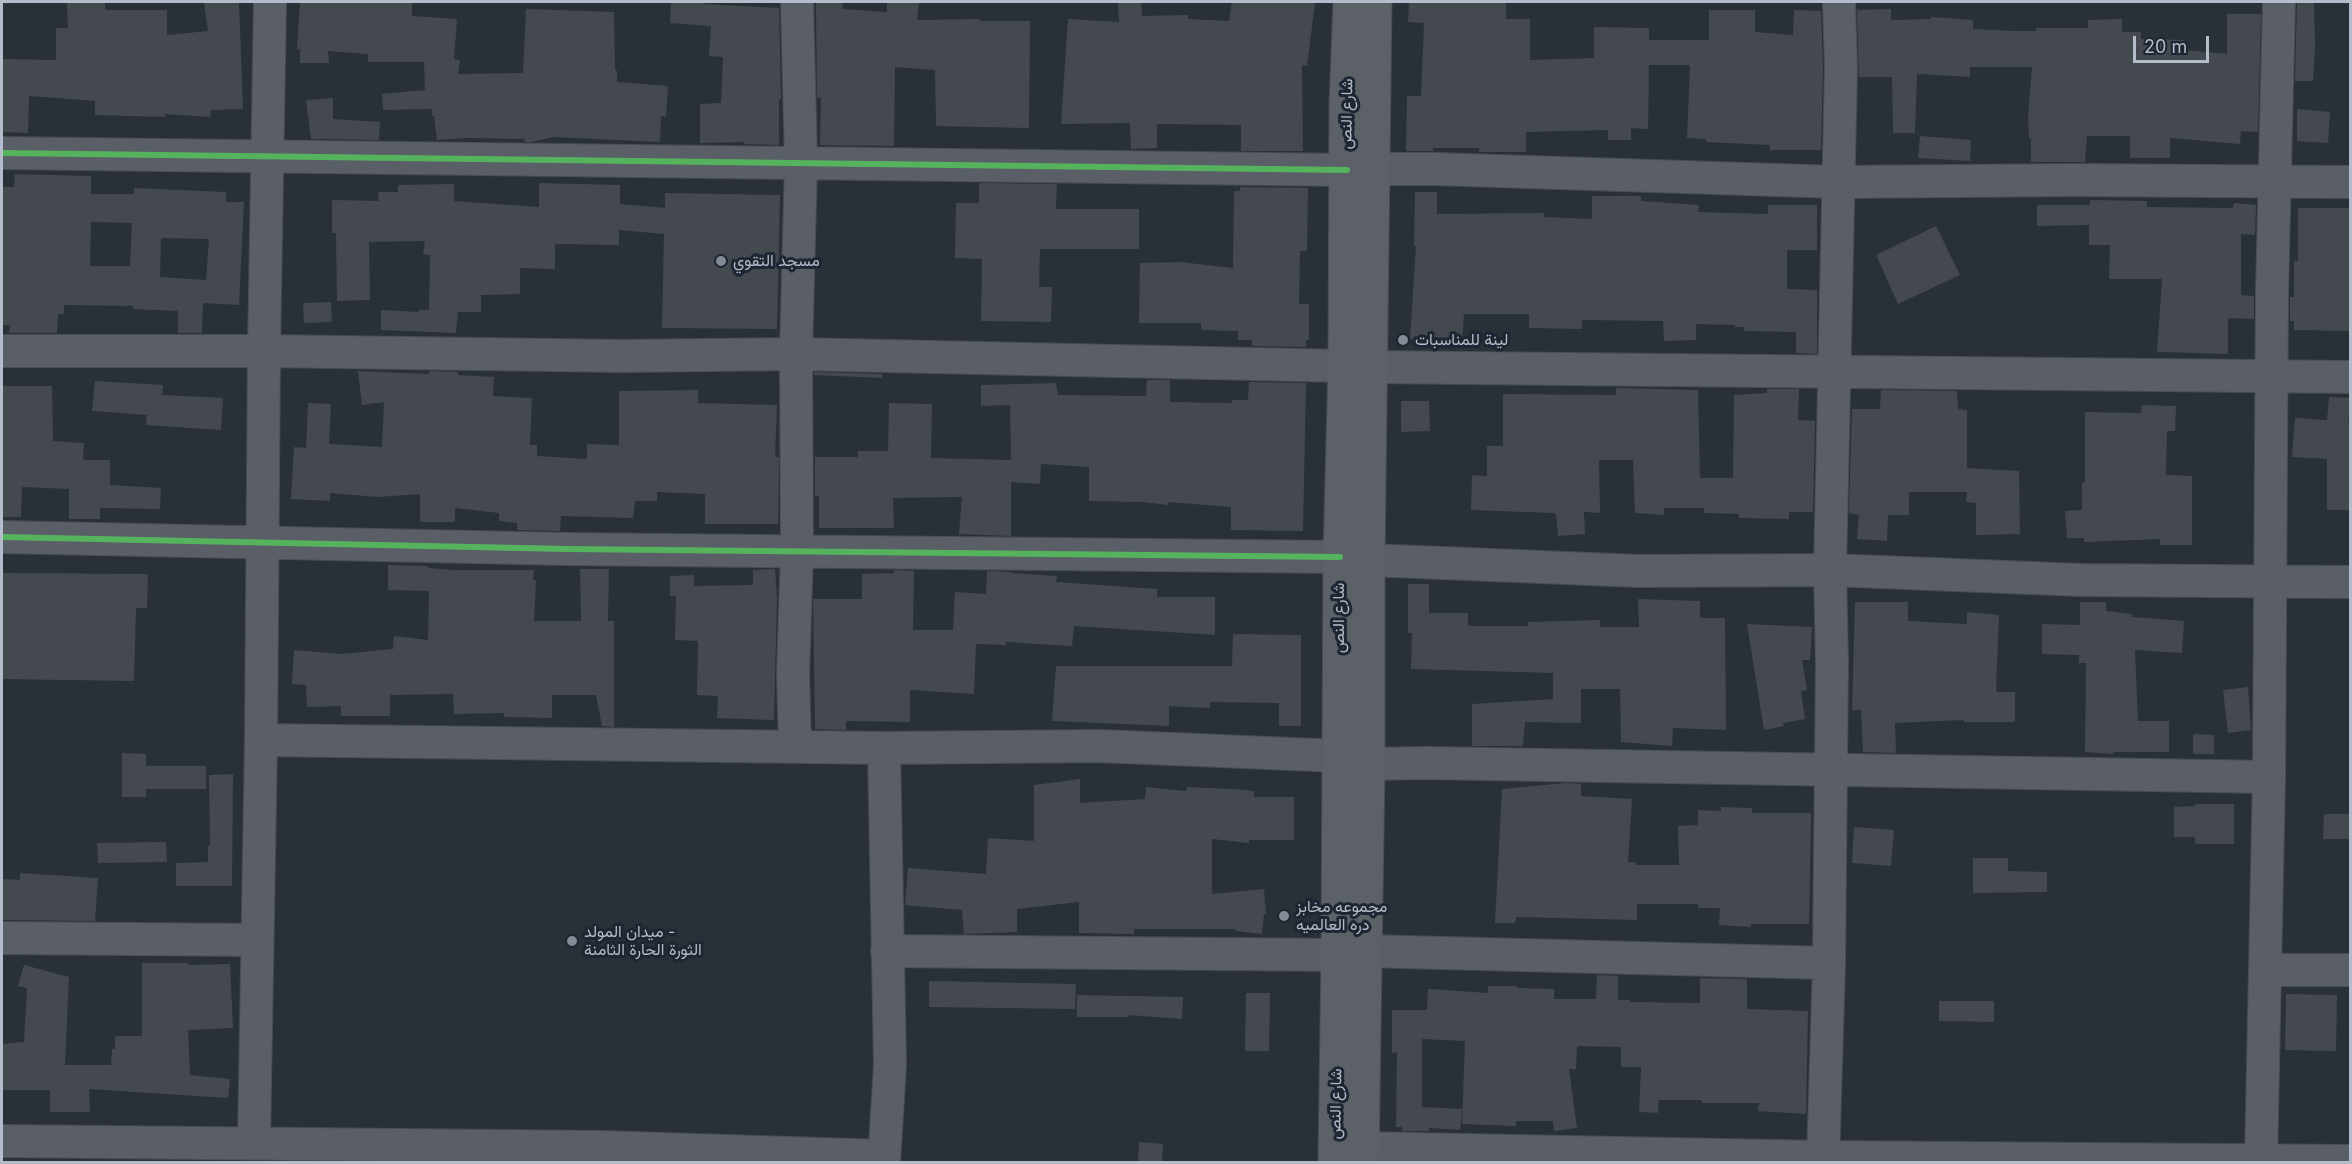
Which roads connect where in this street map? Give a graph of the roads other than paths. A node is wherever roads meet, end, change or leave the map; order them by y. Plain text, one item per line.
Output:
1 (270, 2) edge
2 (797, 2) edge
3 (1350, 2) edge
4 (1375, 2) edge
5 (1839, 2) edge
6 (2279, 2) edge
7 (2, 153) edge
8 (267, 158) junction
9 (801, 162) junction
10 (1360, 170) junction
11 (2275, 181) junction
12 (1839, 182) junction
13 (2350, 182) edge
14 (2, 351) edge
15 (264, 351) junction
16 (796, 354) junction
17 (1358, 367) junction
18 (1836, 371) junction
19 (2271, 377) junction
20 (2350, 377) edge
21 (2, 537) edge
22 (262, 542) junction
23 (797, 552) junction
24 (1354, 559) junction
25 (1830, 570) junction
26 (2271, 580) junction
27 (2350, 582) edge
28 (261, 740) junction
29 (795, 745) junction
30 (884, 748) junction
31 (1354, 760) junction
32 (1830, 769) junction
33 (2269, 777) junction
34 (2, 938) edge
35 (256, 940) junction
36 (887, 951) junction
37 (1352, 953) junction
38 (1829, 963) junction
39 (2265, 969) junction
40 (2350, 970) edge
41 (2, 1141) edge
42 (254, 1142) junction
43 (346, 1153) edge
44 (1353, 1158) edge
45 (884, 1159) edge
46 (1823, 1160) edge
47 (2261, 1161) edge
48 (2350, 1161) edge

1 - 8 street
2 - 9 street
3 - 10 main road, شارع النص
4 - 10 main road, شارع النص
5 - 12 street
6 - 11 street
7 - 8 street
8 - 9 street
8 - 15 street
9 - 10 street
9 - 16 street
10 - 12 street
10 - 17 main road, شارع النص
11 - 12 street
11 - 13 street
11 - 19 street
12 - 18 street
14 - 15 street
15 - 16 street
15 - 22 street
16 - 17 street
16 - 23 street
17 - 18 street
17 - 24 main road, شارع النص
18 - 19 street
18 - 25 street
19 - 20 street
19 - 26 street
21 - 22 street
22 - 23 street
22 - 28 street
23 - 24 street
23 - 29 street
24 - 25 street
24 - 31 main road, شارع النص
25 - 26 street
25 - 32 street
26 - 27 street
26 - 33 street
28 - 29 street
28 - 35 street
29 - 30 street
30 - 31 street
30 - 36 street
31 - 32 street
31 - 37 main road, شارع النص
32 - 33 street
32 - 38 street
33 - 39 street
34 - 35 street
35 - 42 street
36 - 37 street
36 - 45 street
37 - 38 street
37 - 44 main road, شارع النص
38 - 46 street
39 - 40 street
39 - 47 street
41 - 42 street
42 - 43 street
43 - 45 street
44 - 46 street
46 - 47 street
47 - 48 street

